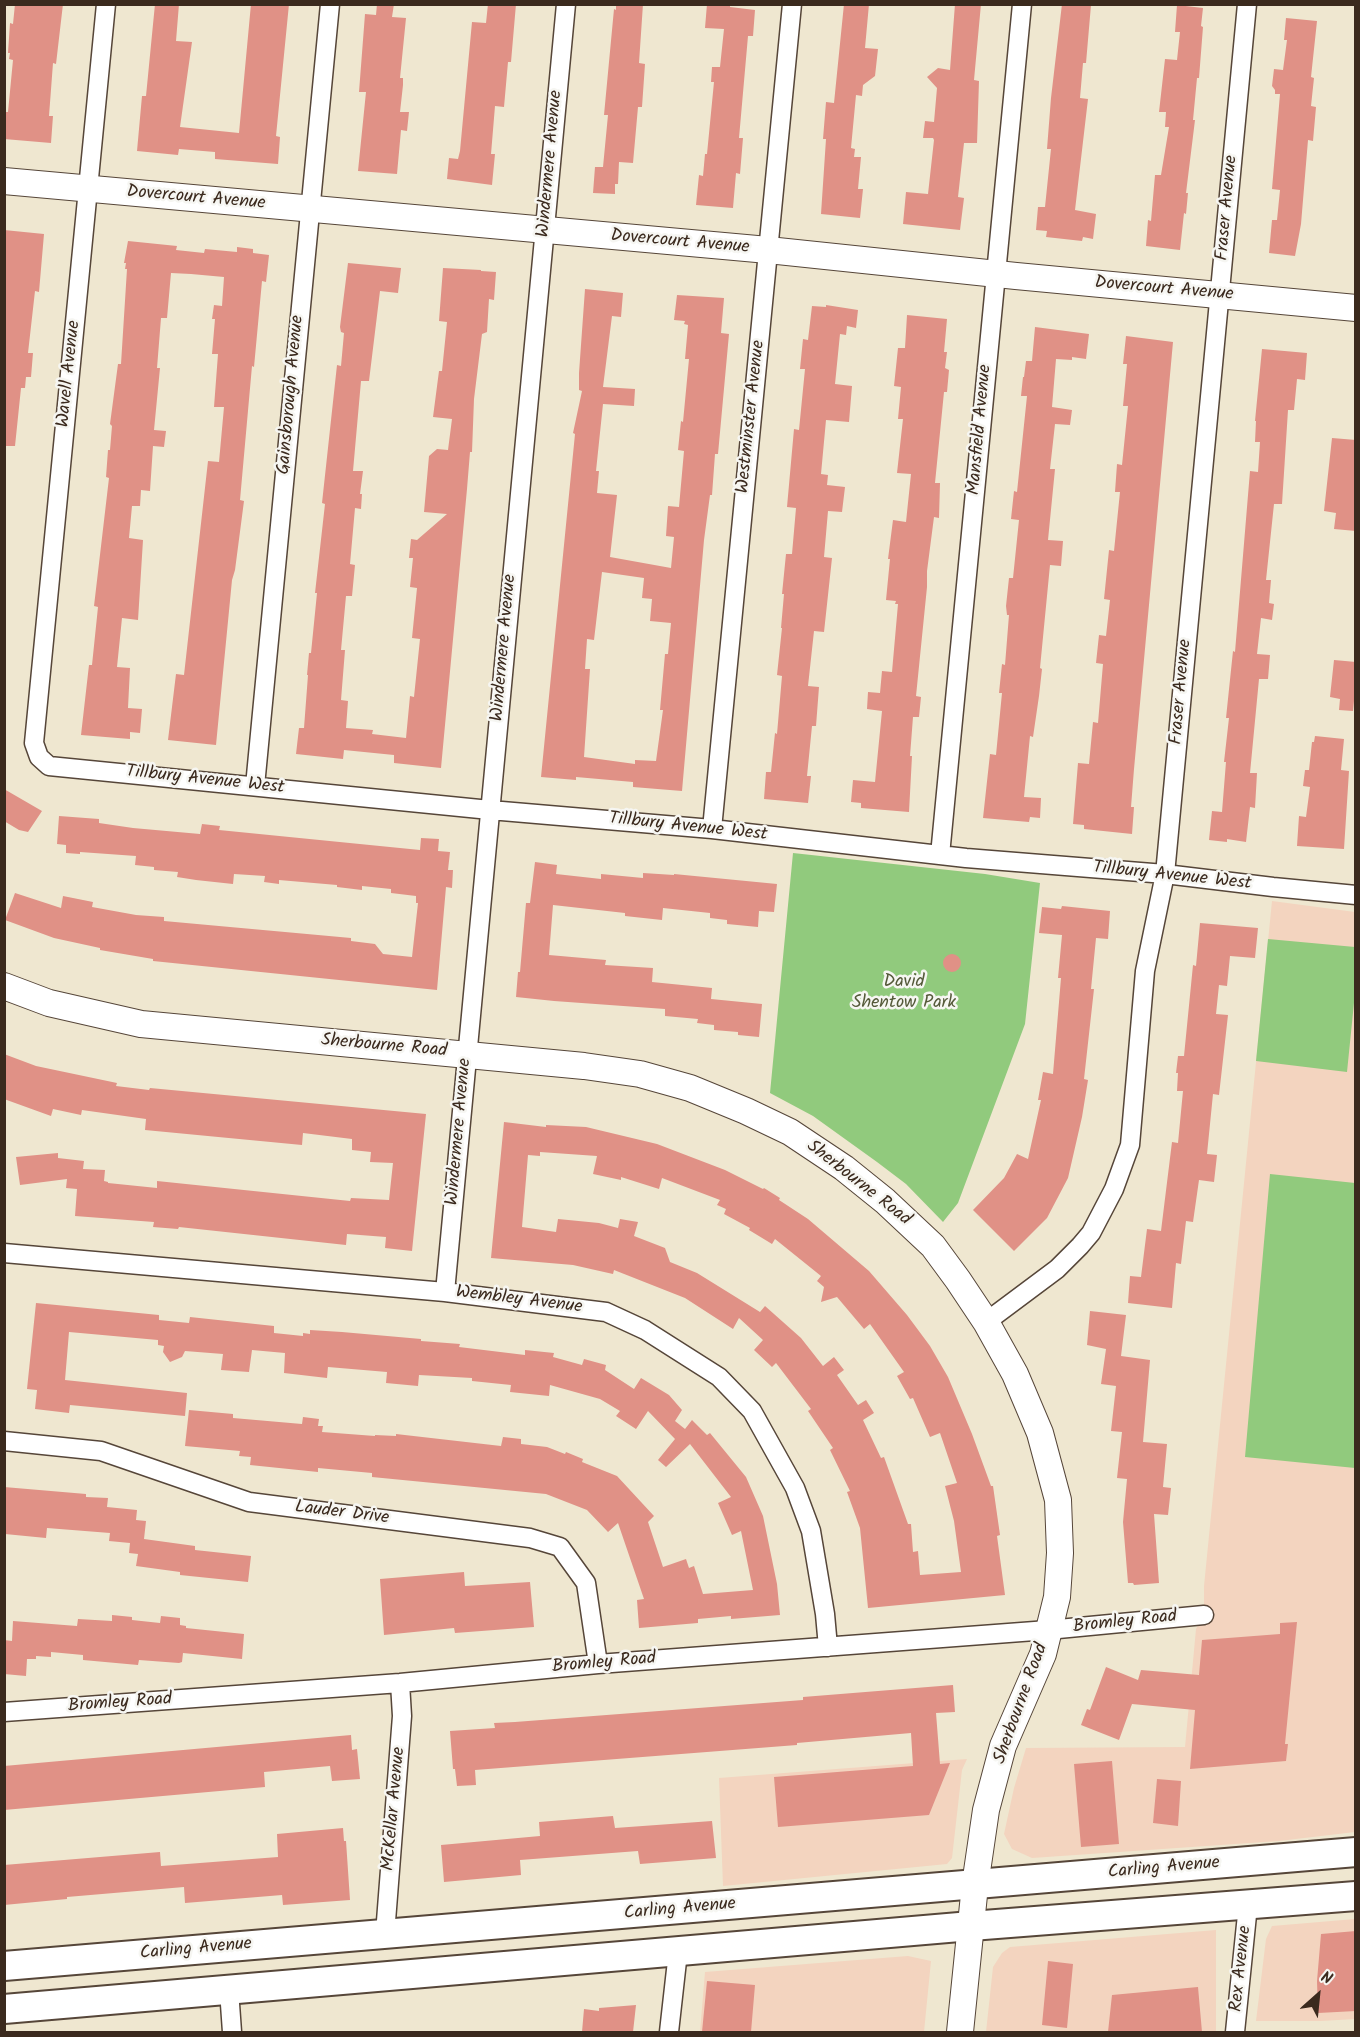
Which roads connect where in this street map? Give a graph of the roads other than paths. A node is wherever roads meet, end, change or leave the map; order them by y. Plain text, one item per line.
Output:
1 (106, 4) edge
2 (330, 4) edge
3 (566, 4) edge
4 (792, 4) edge
5 (1022, 4) edge
6 (1247, 4) edge
7 (4, 182) edge
8 (88, 189) junction
9 (310, 210) junction
10 (544, 231) junction
11 (768, 250) junction
12 (996, 274) junction
13 (1220, 296) junction
14 (1356, 308) edge
15 (34, 743) joint
16 (255, 786) junction
17 (490, 810) junction
18 (712, 828) junction
19 (940, 855) junction
20 (1165, 874) junction
21 (1356, 895) edge
22 (4, 986) edge
23 (467, 1055) junction
24 (4, 1253) edge
25 (445, 1292) junction
26 (986, 1322) junction
27 (4, 1441) edge
28 (1204, 1615) dead end
29 (1048, 1630) junction
30 (828, 1647) junction
31 (597, 1664) junction
32 (400, 1683) junction
33 (4, 1712) edge
34 (1356, 1852) edge
35 (975, 1885) junction
36 (1356, 1896) edge
37 (1248, 1905) junction
38 (971, 1926) junction
39 (385, 1934) junction
40 (678, 1952) junction
41 (4, 1966) edge
42 (229, 1990) junction
43 (4, 2009) edge
44 (232, 2032) edge
45 (669, 2032) edge
46 (960, 2032) edge
47 (1235, 2032) edge

1 - 8 street, Wavell Avenue
2 - 9 street, Gainsborough Avenue
3 - 10 street, Windermere Avenue
4 - 11 street, Westminster Avenue
5 - 12 street, Mansfield Avenue
6 - 13 street, Fraser Avenue
7 - 8 street, Dovercourt Avenue
8 - 9 street, Dovercourt Avenue
8 - 15 street, Wavell Avenue
9 - 10 street, Dovercourt Avenue
9 - 16 street, Gainsborough Avenue
10 - 11 street, Dovercourt Avenue
10 - 17 street, Windermere Avenue
11 - 12 street, Dovercourt Avenue
11 - 18 street, Westminster Avenue
12 - 13 street, Dovercourt Avenue
12 - 19 street, Mansfield Avenue
13 - 14 street, Dovercourt Avenue
13 - 20 street, Fraser Avenue
15 - 16 street, Tillbury Avenue West
16 - 17 street, Tillbury Avenue West
17 - 18 street, Tillbury Avenue West
17 - 23 street, Windermere Avenue
18 - 19 street, Tillbury Avenue West
19 - 20 street, Tillbury Avenue West
20 - 21 street, Tillbury Avenue West
20 - 26 street, Fraser Avenue
22 - 23 street, Sherbourne Road
23 - 25 street, Windermere Avenue
23 - 26 street, Sherbourne Road
24 - 25 street, Wembley Avenue
25 - 30 street, Wembley Avenue
26 - 29 street, Sherbourne Road
27 - 31 street, Lauder Drive
28 - 29 street, Bromley Road
29 - 30 street, Bromley Road
29 - 35 street, Sherbourne Road
30 - 31 street, Bromley Road
31 - 32 street, Bromley Road
32 - 33 street, Bromley Road
32 - 39 street, McKellar Avenue
34 - 35 main road, Carling Avenue
35 - 38 street, Sherbourne Road
35 - 39 main road, Carling Avenue
36 - 37 main road
37 - 38 main road
37 - 47 street, Rex Avenue
38 - 40 main road
38 - 46 street, Sherbourne Road
39 - 41 main road, Carling Avenue
40 - 42 main road
40 - 45 street
42 - 43 main road
42 - 44 street

